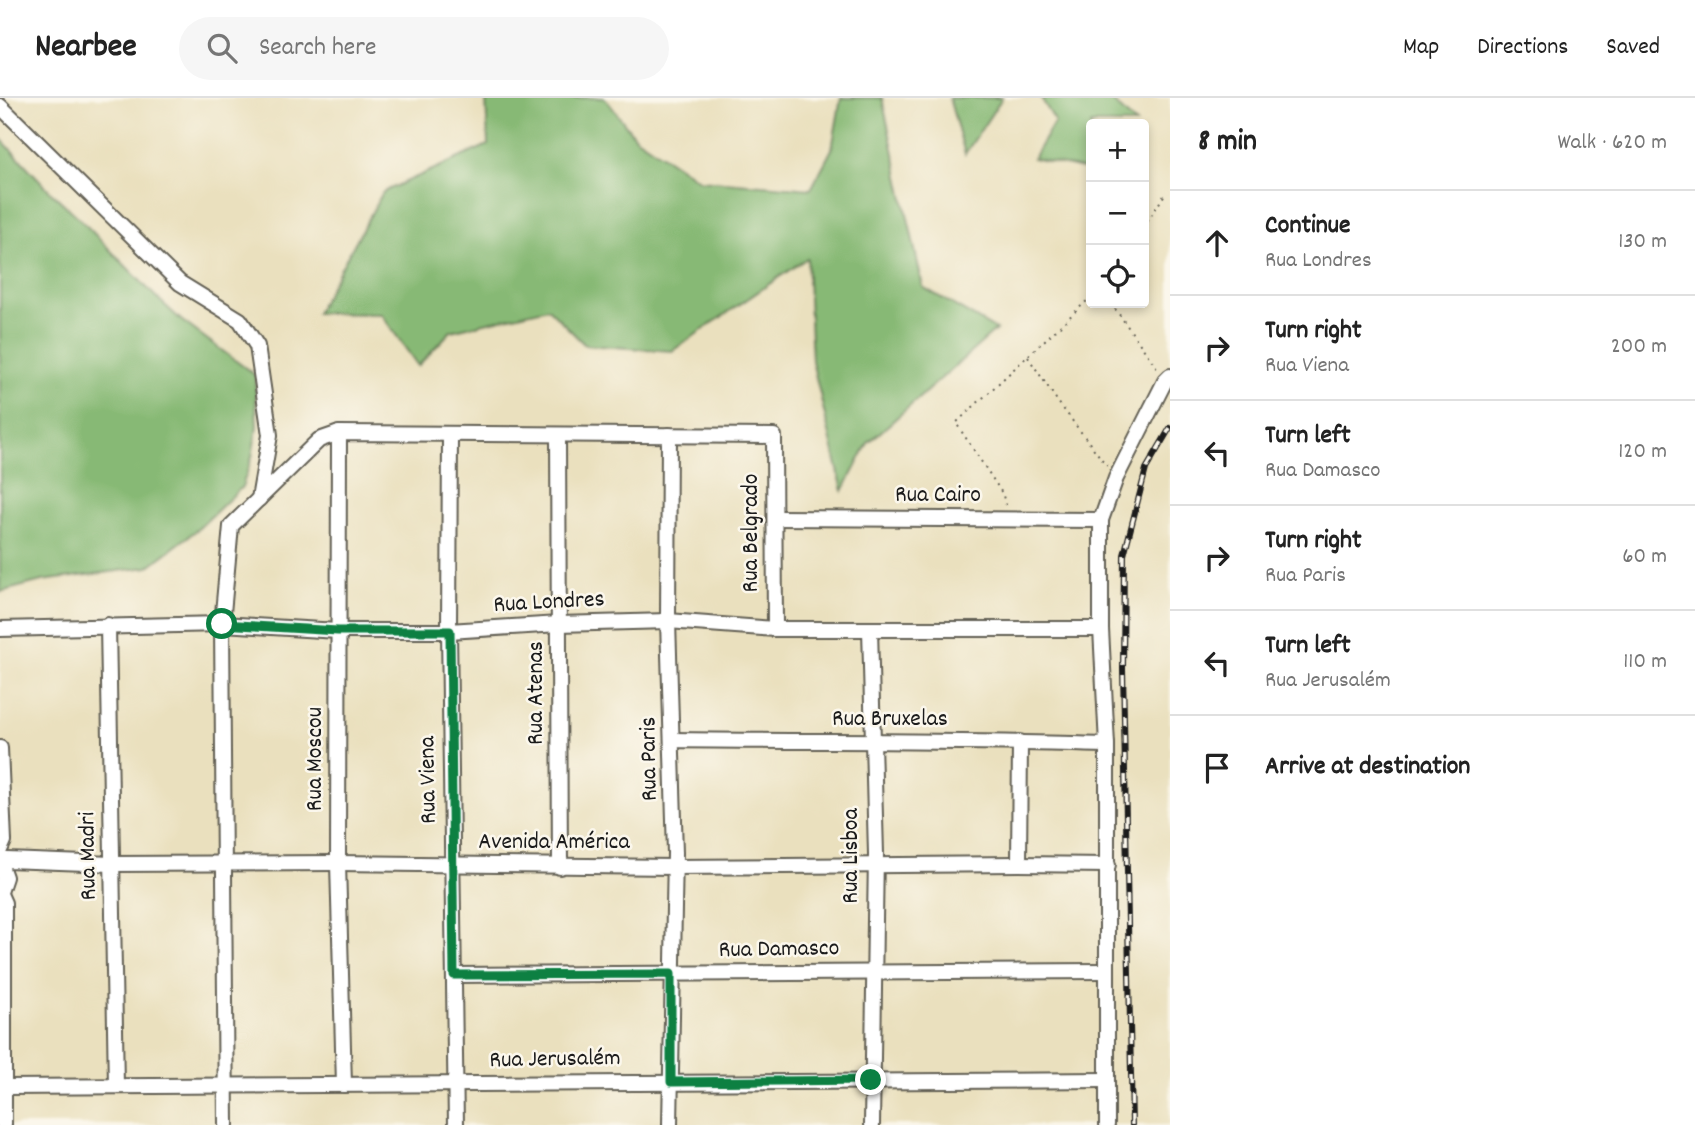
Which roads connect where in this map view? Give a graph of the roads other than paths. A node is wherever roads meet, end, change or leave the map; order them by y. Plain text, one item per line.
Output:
1 (0, 106) edge
2 (1168, 378) edge
3 (339, 433) junction
4 (450, 434) junction
5 (558, 435) junction
6 (669, 435) junction
7 (259, 499) junction
8 (775, 517) junction
9 (1101, 520) junction
10 (668, 621) junction
11 (222, 624) junction
12 (559, 624) junction
13 (108, 625) junction
14 (0, 629) edge
15 (775, 629) junction
16 (870, 629) junction
17 (1101, 629) junction
18 (338, 631) junction
19 (450, 631) junction
20 (672, 740) junction
21 (1020, 742) junction
22 (874, 743) junction
23 (1107, 745) junction
24 (0, 748) edge
25 (0, 850) edge
26 (0, 862) edge
27 (338, 863) junction
28 (112, 864) junction
29 (225, 864) junction
30 (1019, 864) junction
31 (453, 865) junction
32 (1108, 865) junction
33 (875, 866) junction
34 (560, 867) junction
35 (674, 867) junction
36 (0, 893) edge
37 (873, 971) junction
38 (1105, 971) junction
39 (671, 974) junction
40 (454, 975) junction
41 (871, 1080) junction
42 (1107, 1080) junction
43 (671, 1082) junction
44 (454, 1084) junction
45 (344, 1085) junction
46 (116, 1086) junction
47 (5, 1087) junction
48 (226, 1087) junction
49 (4, 1125) edge
50 (226, 1125) edge
51 (456, 1125) edge
52 (670, 1125) edge
53 (872, 1125) edge
54 (1107, 1125) edge

1 - 7 street
2 - 9 street
3 - 4 street
3 - 7 street
3 - 18 street, Rua Moscou
4 - 5 street
4 - 19 street, Rua Viena
5 - 6 street
5 - 12 street, Rua Atenas
6 - 8 street, Rua Belgrado
6 - 10 street, Rua Paris
7 - 11 street
8 - 9 street, Rua Cairo
8 - 15 street, Rua Belgrado
9 - 17 street
10 - 12 street, Rua Londres
10 - 15 street, Rua Londres
10 - 20 street, Rua Paris
11 - 13 street, Rua Londres
11 - 18 street, Rua Londres
11 - 29 street
12 - 19 street, Rua Londres
12 - 34 street, Rua Atenas
13 - 14 street, Rua Londres
13 - 28 street, Rua Madri
15 - 16 street, Rua Londres
16 - 17 street, Rua Londres
16 - 22 street, Rua Lisboa
17 - 23 street
18 - 19 street, Rua Londres
18 - 27 street, Rua Moscou
19 - 31 street, Rua Viena
20 - 22 street, Rua Bruxelas
20 - 35 street, Rua Paris
21 - 22 street, Rua Bruxelas
21 - 23 street, Rua Bruxelas
21 - 30 street
22 - 33 street, Rua Lisboa
23 - 32 street
24 - 25 street
26 - 28 street, Avenida América
26 - 36 street
27 - 29 street, Avenida América
27 - 31 street, Avenida América
27 - 45 street, Rua Moscou
28 - 29 street, Avenida América
28 - 46 street, Rua Madri
29 - 48 street
30 - 32 street, Avenida América
30 - 33 street, Avenida América
31 - 34 street, Avenida América
31 - 40 street, Rua Viena
32 - 38 street
33 - 35 street, Avenida América
33 - 37 street, Rua Lisboa
34 - 35 street, Avenida América
35 - 39 street, Rua Paris
36 - 47 street
37 - 38 street, Rua Damasco
37 - 39 street, Rua Damasco
37 - 41 street, Rua Lisboa
38 - 42 street
39 - 40 street, Rua Damasco
39 - 43 street, Rua Paris
40 - 44 street, Rua Viena
41 - 42 street, Rua Jerusalém
41 - 43 street, Rua Jerusalém
41 - 53 street, Rua Lisboa
42 - 54 street
43 - 44 street, Rua Jerusalém
43 - 52 street, Rua Paris
44 - 45 street, Rua Jerusalém
44 - 51 street, Rua Viena
45 - 48 street, Rua Jerusalém
46 - 47 street, Rua Jerusalém
46 - 48 street, Rua Jerusalém
47 - 49 street
48 - 50 street

